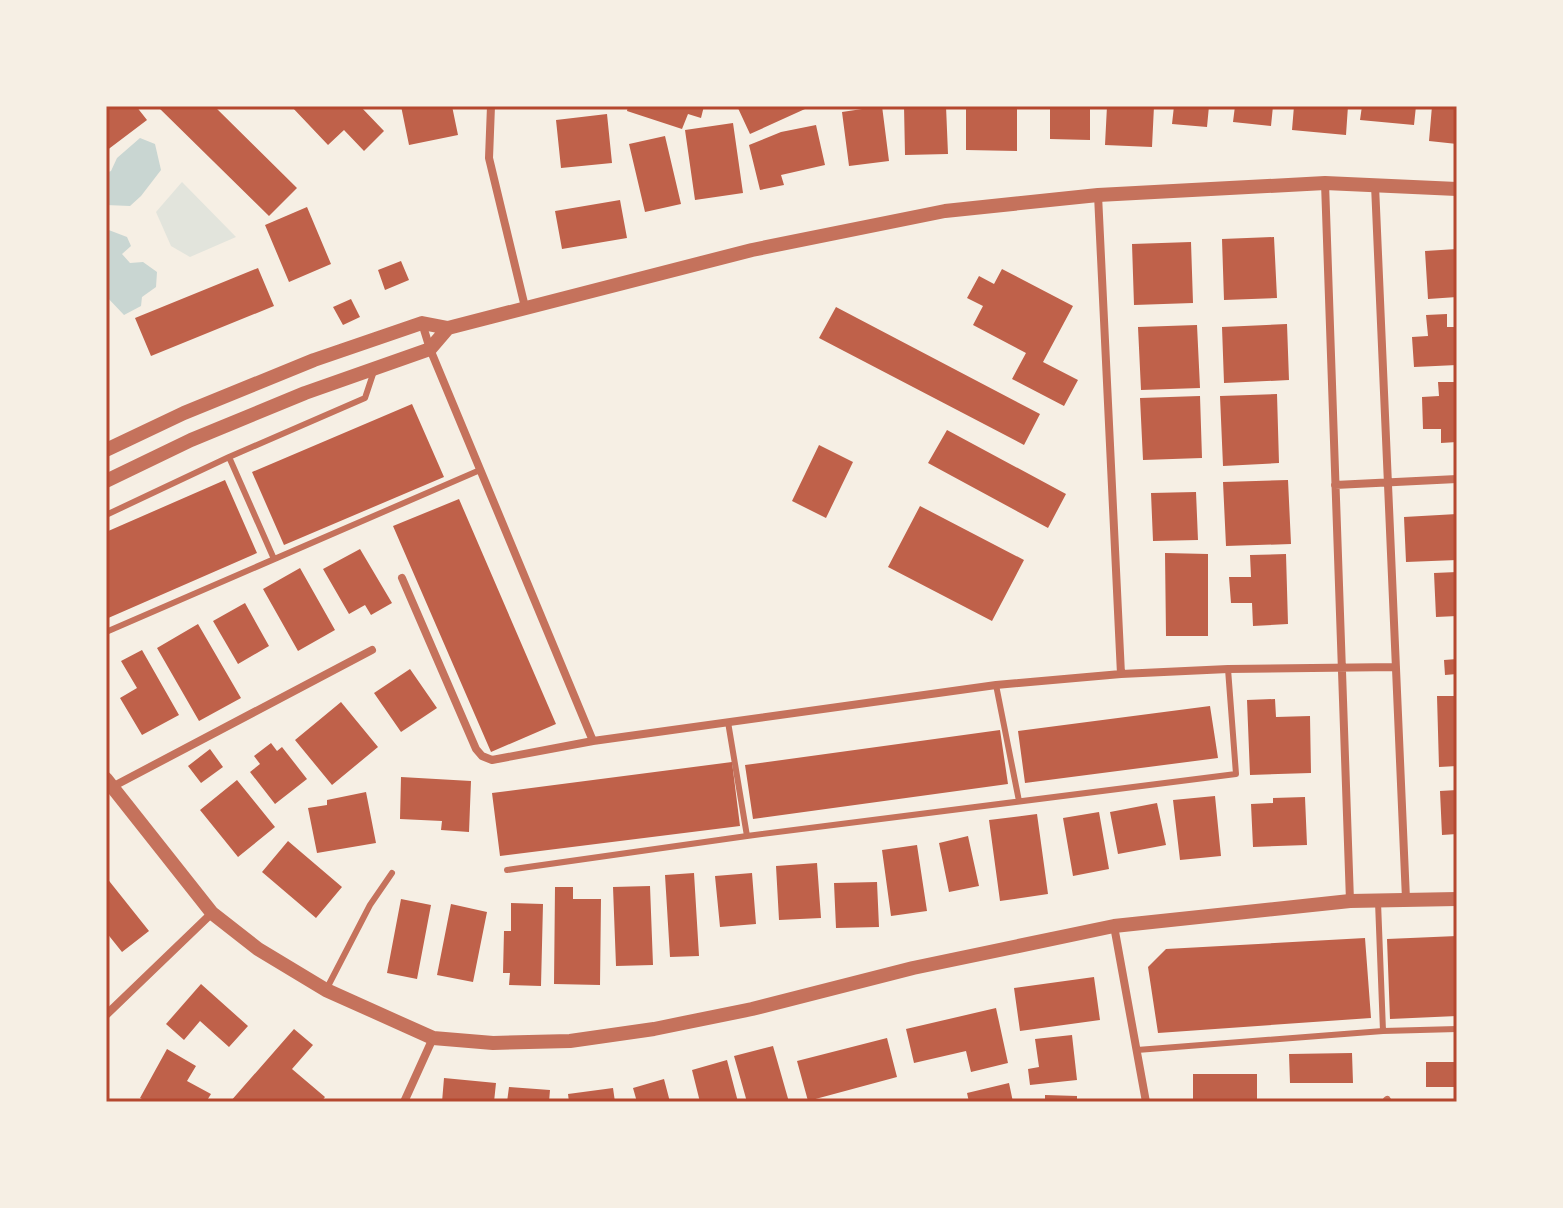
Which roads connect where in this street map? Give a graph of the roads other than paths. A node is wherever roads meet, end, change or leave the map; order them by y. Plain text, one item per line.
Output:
1 (491, 106) edge
2 (1325, 183) junction
3 (1375, 184) junction
4 (1457, 189) edge
5 (1098, 195) junction
6 (525, 307) junction
7 (422, 323) junction
8 (448, 328) junction
9 (430, 349) junction
10 (375, 368) junction
11 (106, 450) edge
12 (229, 457) junction
13 (480, 470) junction
14 (1457, 479) edge
15 (106, 481) edge
16 (1388, 482) junction
17 (1335, 485) junction
18 (106, 515) edge
19 (274, 559) junction
20 (402, 578) dead end
21 (106, 632) edge
22 (372, 650) dead end
23 (1396, 667) junction
24 (1228, 669) junction
25 (1342, 669) junction
26 (1121, 674) junction
27 (996, 685) junction
28 (728, 722) junction
29 (593, 741) junction
30 (109, 783) edge
31 (1019, 801) junction
32 (747, 836) junction
33 (507, 870) dead end
34 (392, 873) dead end
35 (1406, 899) junction
36 (1457, 899) edge
37 (1378, 900) junction
38 (1350, 901) junction
39 (212, 913) junction
40 (1114, 926) junction
41 (326, 990) junction
42 (106, 1015) edge
43 (1457, 1029) edge
44 (1383, 1031) junction
45 (433, 1038) junction
46 (1137, 1050) junction
47 (404, 1102) edge
48 (1146, 1102) edge

1 - 6 street
2 - 3 street
2 - 5 street
2 - 17 street
3 - 4 street
3 - 16 street
5 - 6 street
5 - 26 street
6 - 8 street
7 - 8 street
7 - 9 street
7 - 11 street
8 - 9 street
9 - 10 street
9 - 13 street
10 - 12 lane
10 - 15 street
12 - 18 lane
12 - 19 lane
13 - 19 lane
13 - 29 street
14 - 16 street
16 - 17 street
16 - 23 street
17 - 25 street
19 - 21 lane
20 - 29 street
22 - 30 street
23 - 25 street
23 - 35 street
24 - 25 street
24 - 26 street
24 - 31 lane
25 - 38 street
26 - 27 street
27 - 28 street
27 - 31 lane
28 - 29 street
28 - 32 lane
30 - 39 street
31 - 32 lane
32 - 33 lane
34 - 41 lane
35 - 36 street
35 - 37 street
37 - 38 street
37 - 44 lane
38 - 40 street
39 - 41 street
39 - 42 street
40 - 45 street
40 - 46 street
41 - 45 street
43 - 44 lane
44 - 46 lane
45 - 47 street
46 - 48 street

